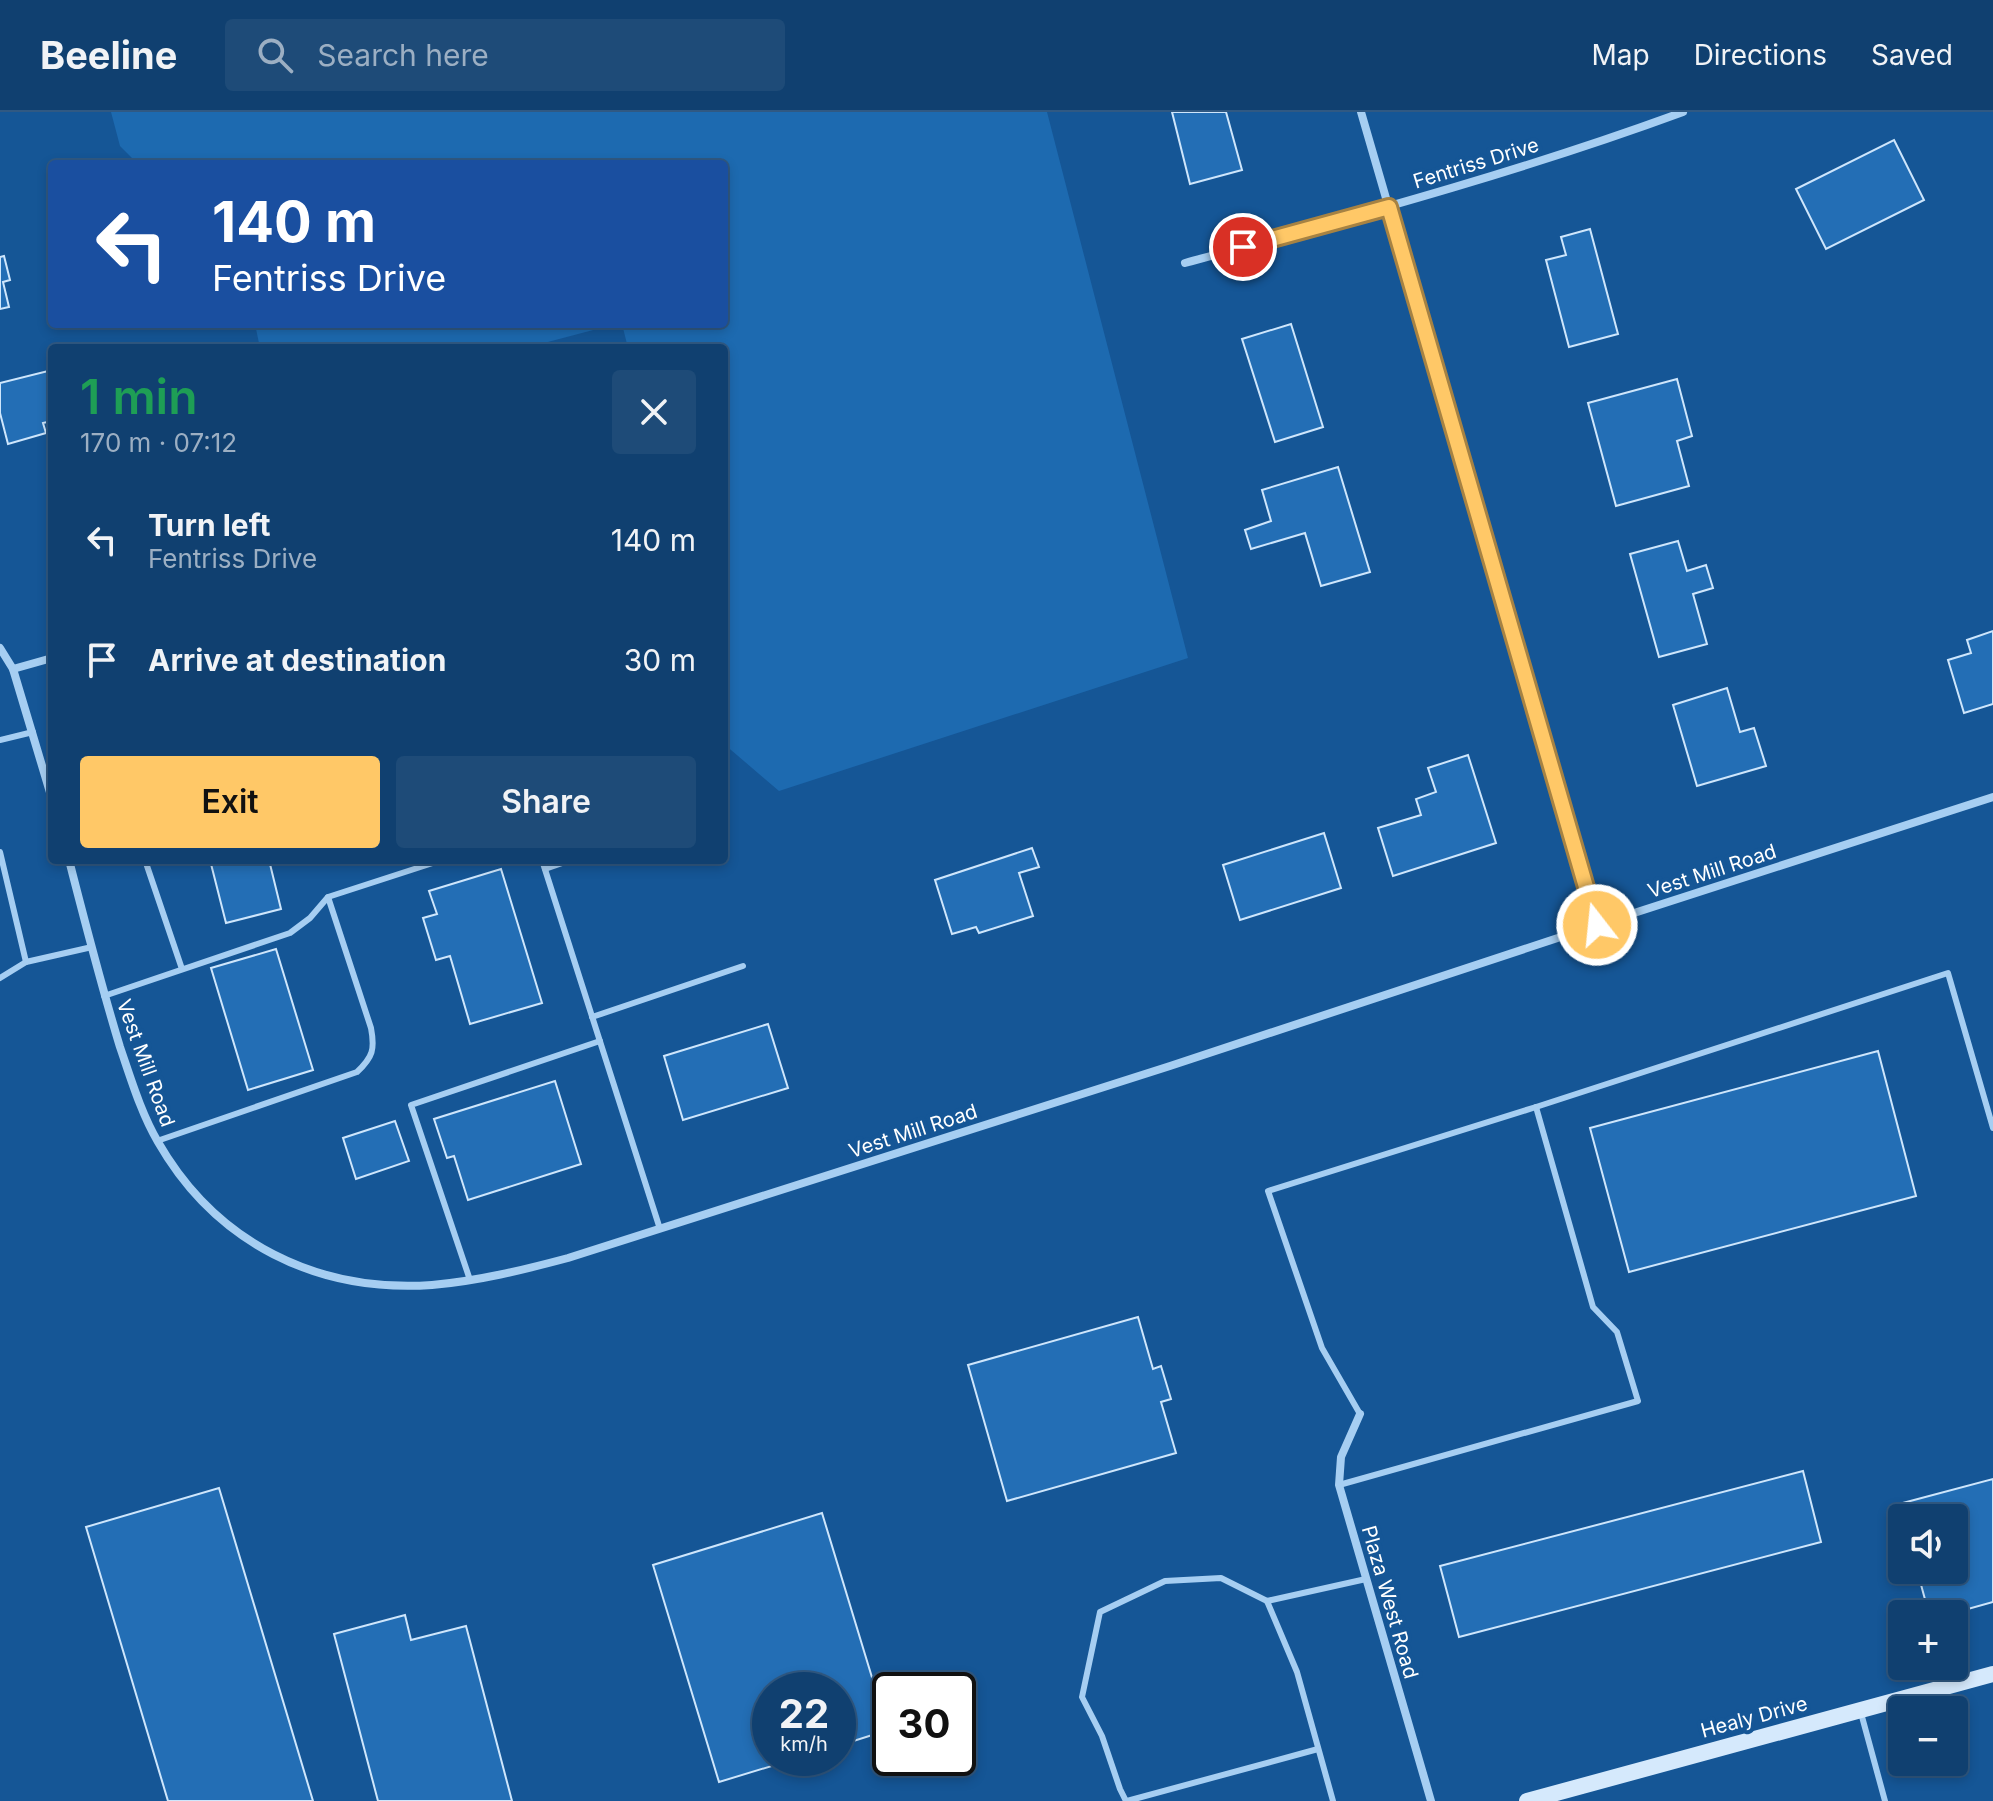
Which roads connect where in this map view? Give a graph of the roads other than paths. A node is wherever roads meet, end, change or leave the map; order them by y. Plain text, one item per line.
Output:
1 (1361, 112) edge
2 (1683, 112) edge
3 (1389, 207) junction
4 (1185, 263) dead end
5 (0, 648) edge
6 (48, 659) edge
7 (13, 669) junction
8 (33, 732) junction
9 (0, 740) edge
10 (48, 785) edge
11 (1993, 797) edge
12 (0, 852) edge
13 (70, 864) edge
14 (146, 864) edge
15 (430, 864) edge
16 (543, 864) edge
17 (559, 864) edge
18 (545, 869) junction
19 (328, 897) junction
20 (1597, 925) junction
21 (92, 947) junction
22 (26, 962) junction
23 (743, 966) dead end
24 (182, 969) junction
25 (0, 978) edge
26 (104, 996) junction
27 (592, 1017) junction
28 (600, 1041) junction
29 (1536, 1107) junction
30 (1993, 1128) edge
31 (157, 1141) junction
32 (660, 1229) junction
33 (470, 1280) junction
34 (1360, 1414) joint
35 (1339, 1485) junction
36 (1366, 1579) junction
37 (1267, 1601) junction
38 (1993, 1674) edge
39 (1860, 1709) junction
40 (1318, 1749) junction
41 (1126, 1801) edge
42 (1333, 1801) edge
43 (1431, 1801) edge
44 (1527, 1801) edge
45 (1885, 1801) edge

1 - 3 street
2 - 3 street, Fentriss Drive
3 - 4 street, Fentriss Drive
3 - 20 street
5 - 7 street
6 - 7 street
7 - 8 street
8 - 9 lane
8 - 10 street
11 - 20 street, Vest Mill Road
12 - 22 lane
13 - 21 street, Vest Mill Road
14 - 24 lane
15 - 19 lane
16 - 18 lane
17 - 18 lane
18 - 27 lane
19 - 24 lane
19 - 31 lane
20 - 32 street, Vest Mill Road
21 - 22 lane
21 - 26 street, Vest Mill Road
22 - 25 lane
23 - 27 lane
24 - 26 lane
26 - 31 street, Vest Mill Road
27 - 28 lane
28 - 32 lane
28 - 33 lane
29 - 30 lane
29 - 34 lane
29 - 35 lane
31 - 33 street, Vest Mill Road
32 - 33 street, Vest Mill Road
34 - 35 street, Plaza West Road
35 - 36 street, Plaza West Road
36 - 37 lane
36 - 43 street, Plaza West Road
37 - 40 lane
37 - 41 lane
38 - 39 street, Healy Drive
39 - 44 street, Healy Drive
39 - 45 lane
40 - 41 lane
40 - 42 lane

